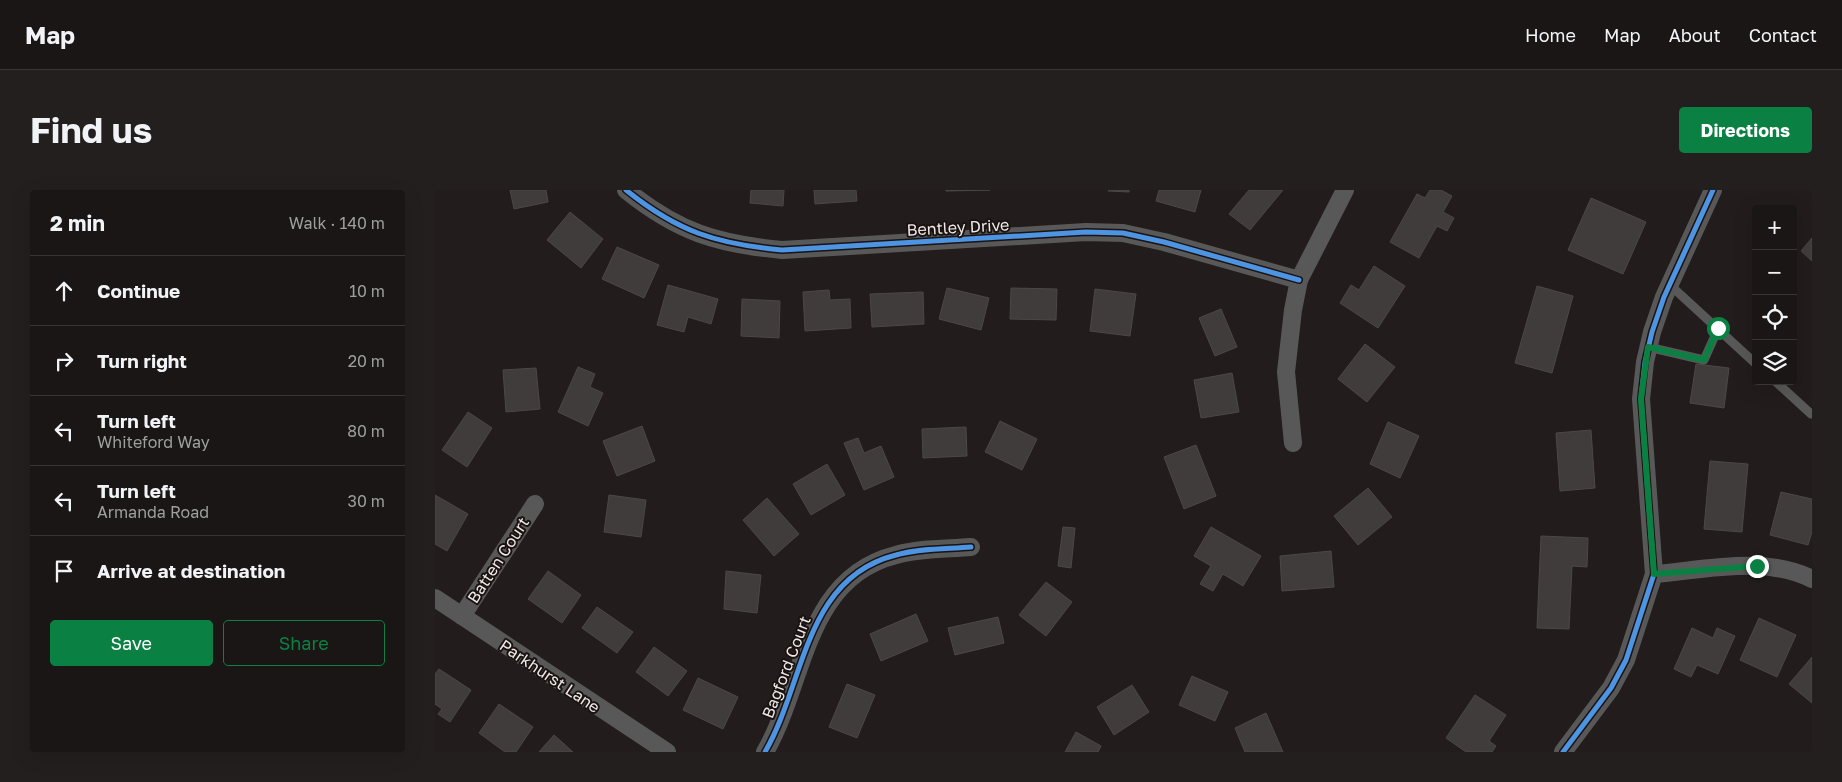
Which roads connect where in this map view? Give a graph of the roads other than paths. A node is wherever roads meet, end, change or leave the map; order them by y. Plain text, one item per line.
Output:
1 (626, 190) edge
2 (1345, 190) edge
3 (1713, 190) edge
4 (1299, 280) junction
5 (1670, 285) junction
6 (1718, 328) junction
7 (1648, 347) junction
8 (1752, 360) edge
9 (1779, 385) edge
10 (1811, 414) dead end
11 (1293, 443) dead end
12 (535, 504) dead end
13 (971, 547) dead end
14 (1654, 574) junction
15 (1812, 578) edge
16 (435, 598) edge
17 (462, 616) junction
18 (667, 752) edge
19 (765, 752) edge
20 (1563, 752) edge

1 - 4 street, Bentley Drive
2 - 4 street
3 - 5 street
4 - 11 street
5 - 6 lane
5 - 7 street
6 - 7 lane
6 - 8 lane
7 - 14 street
9 - 10 lane
12 - 17 street, Batten Court
13 - 19 street, Bagford Court
14 - 15 street
14 - 20 street
16 - 17 street, Parkhurst Lane
17 - 18 street, Parkhurst Lane

